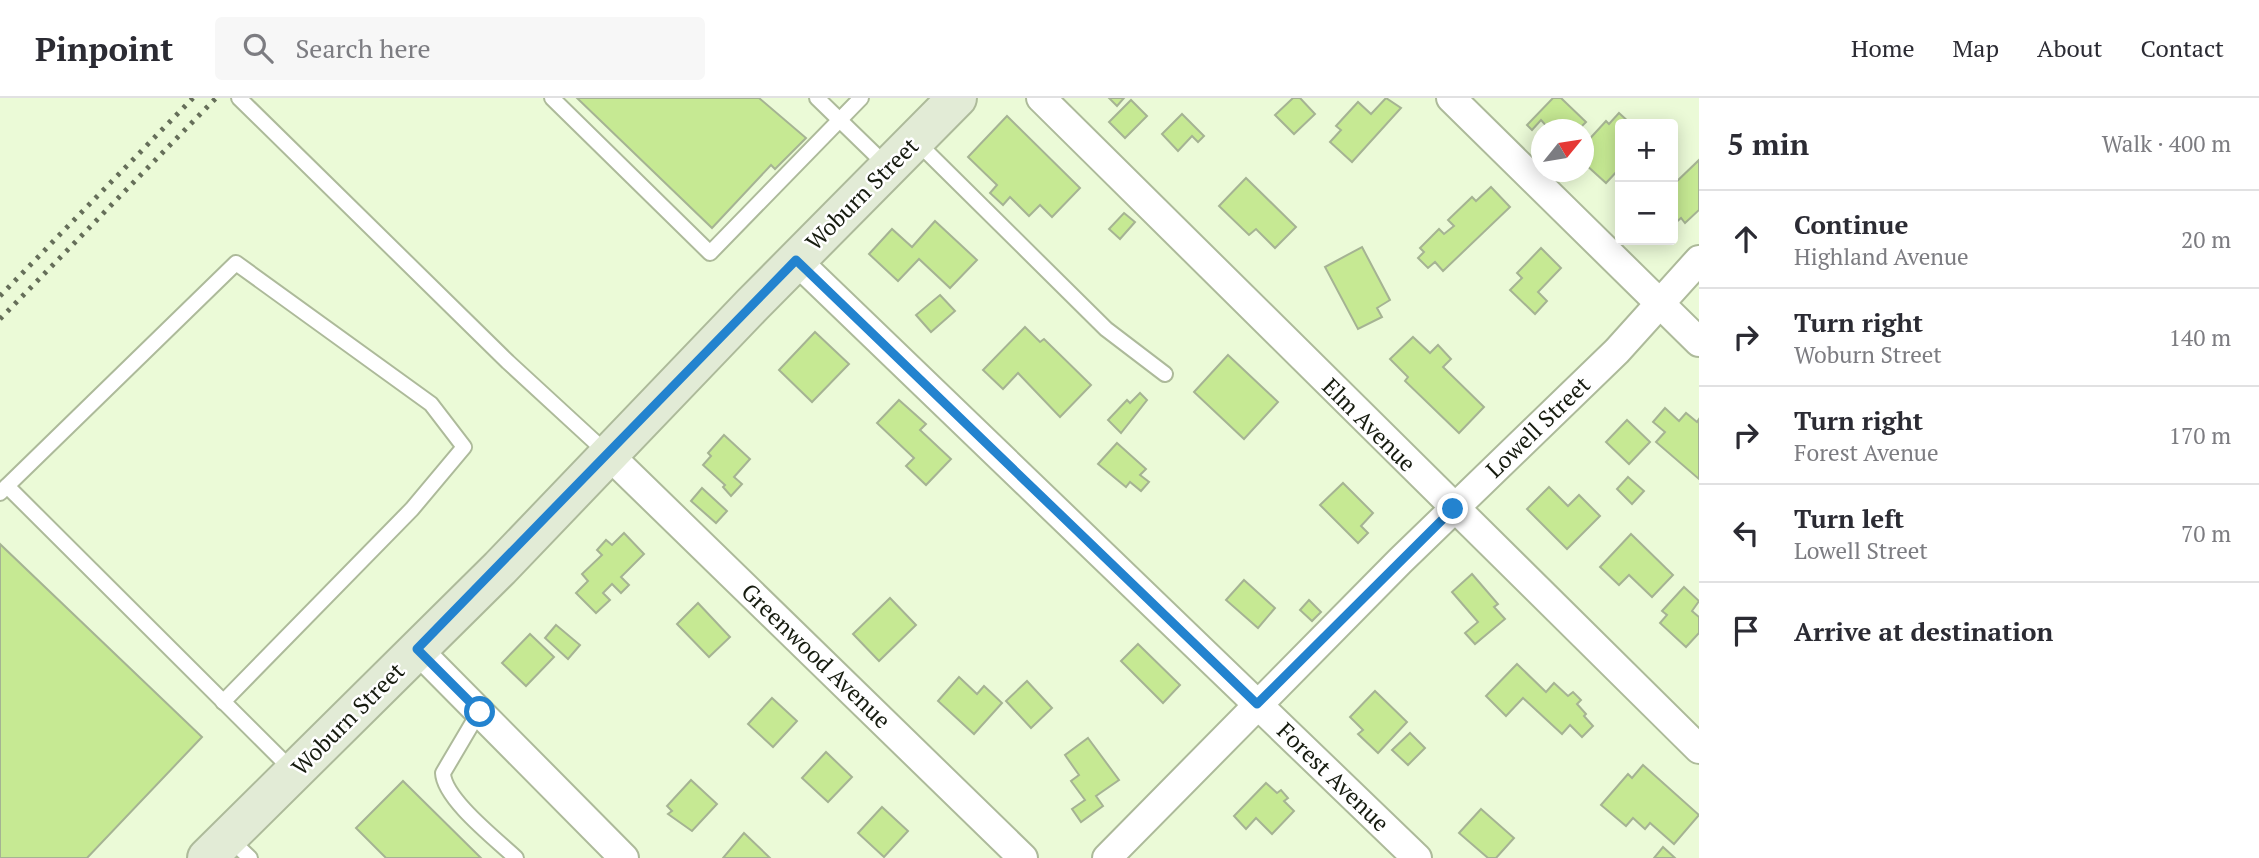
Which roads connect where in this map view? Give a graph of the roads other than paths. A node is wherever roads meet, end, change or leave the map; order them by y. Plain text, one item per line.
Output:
1 (239, 98) edge
2 (552, 98) edge
3 (817, 98) edge
4 (861, 98) edge
5 (957, 98) edge
6 (1041, 98) edge
7 (1451, 98) edge
8 (839, 120) junction
9 (915, 140) junction
10 (889, 168) junction
11 (796, 260) junction
12 (1699, 261) edge
13 (1660, 304) junction
14 (1699, 342) edge
15 (1165, 374) dead end
16 (608, 455) junction
17 (3, 489) edge
18 (1453, 509) junction
19 (417, 649) junction
20 (223, 702) junction
21 (1257, 704) junction
22 (480, 712) junction
23 (1699, 749) edge
24 (294, 772) junction
25 (228, 851) edge
26 (516, 858) edge
27 (624, 858) edge
28 (1023, 858) edge
29 (1107, 858) edge
30 (1417, 858) edge

1 - 16 lane
2 - 8 lane
3 - 8 lane
4 - 8 lane
5 - 9 main road, Woburn Street
6 - 18 street, Elm Avenue
7 - 13 street
8 - 10 lane
9 - 10 main road, Woburn Street
9 - 15 lane
10 - 11 main road, Woburn Street
11 - 16 main road, Woburn Street
11 - 21 street, Forest Avenue
12 - 13 street, Lowell Street
13 - 14 street
13 - 18 street, Lowell Street
16 - 19 main road, Woburn Street
16 - 28 street, Greenwood Avenue
17 - 20 lane
17 - 20 lane
18 - 21 street, Lowell Street
18 - 23 street, Elm Avenue
19 - 22 street
19 - 24 main road, Woburn Street
20 - 24 lane
21 - 29 street, Lowell Street
21 - 30 street, Forest Avenue
22 - 26 lane
22 - 27 street
24 - 25 main road, Woburn Street

